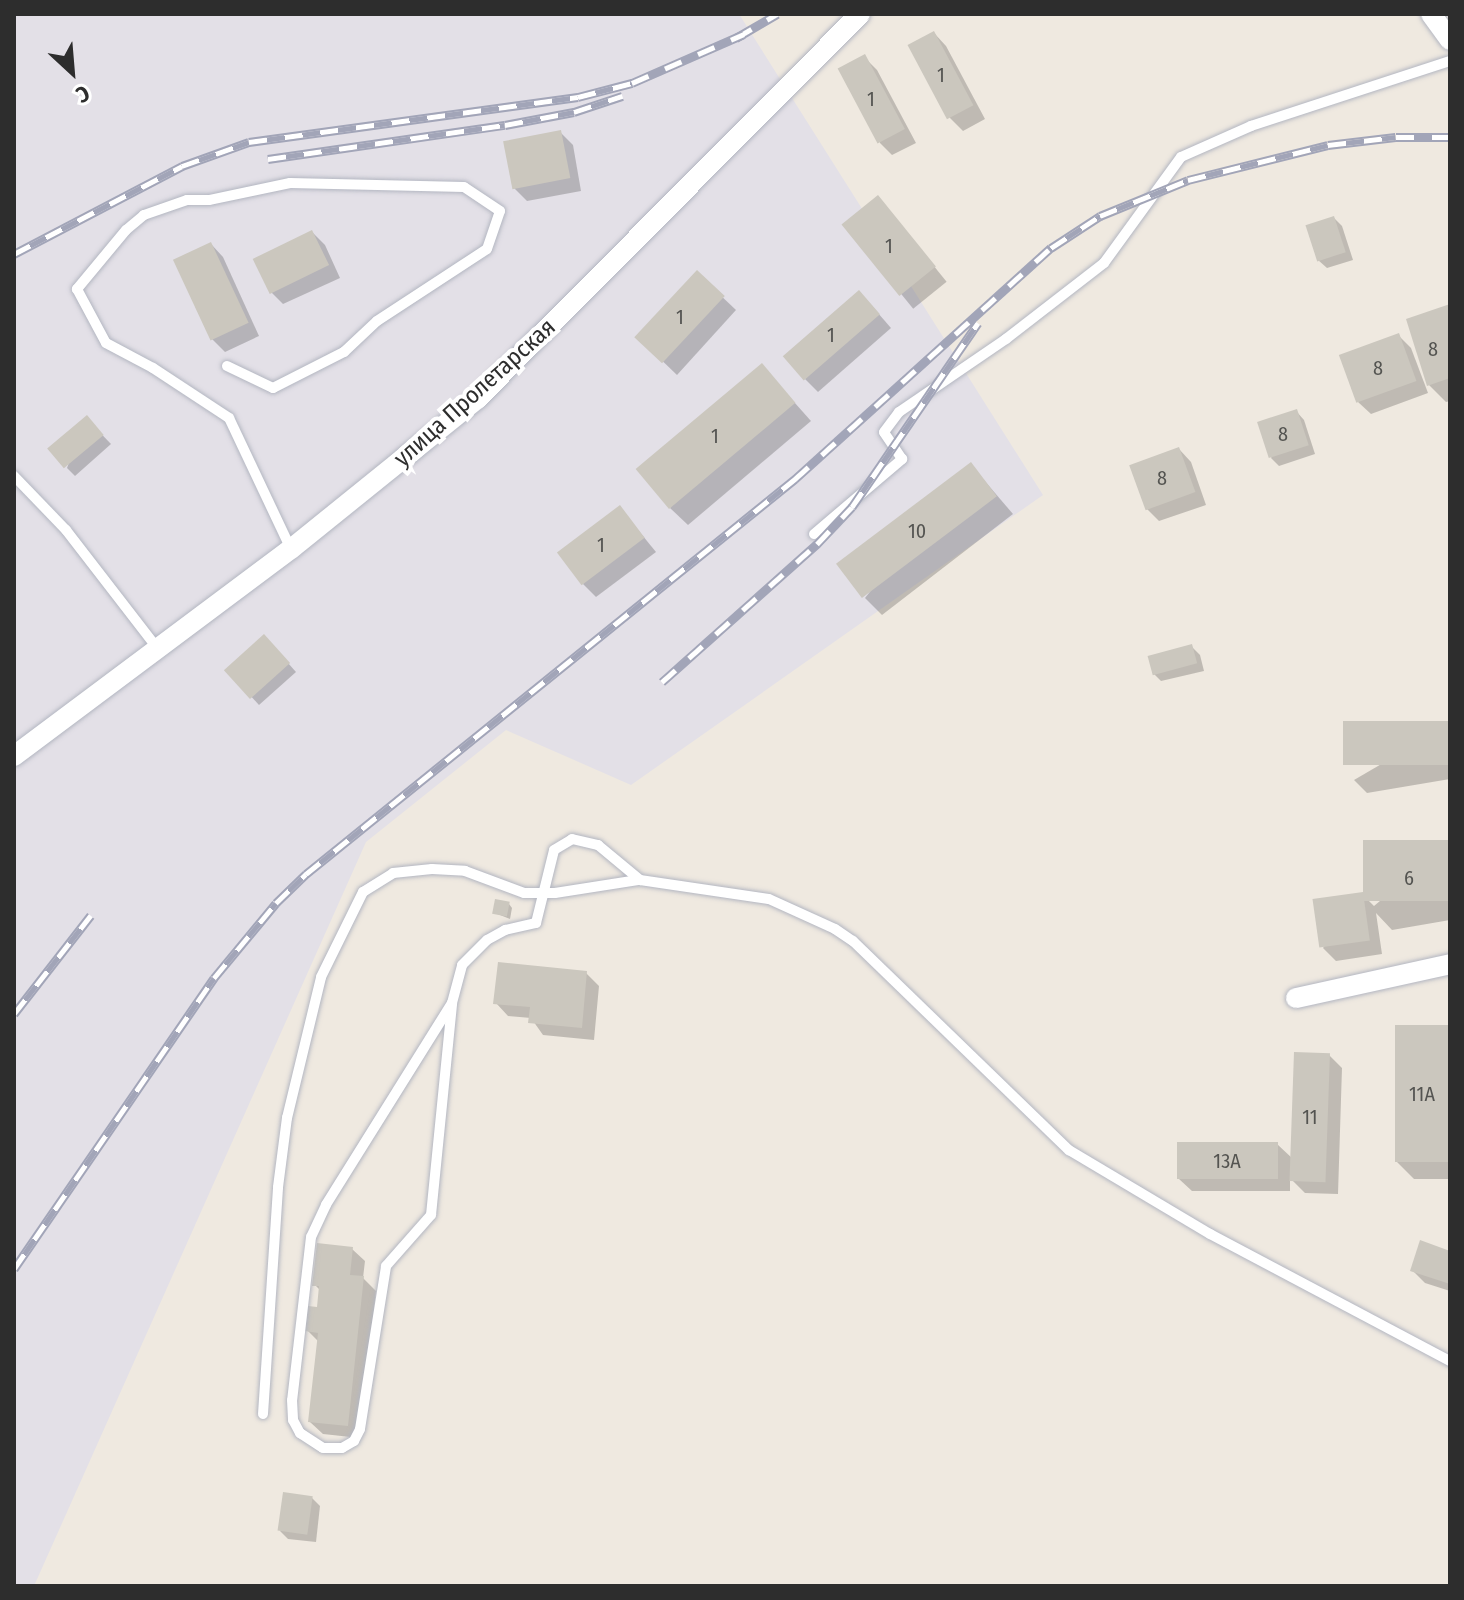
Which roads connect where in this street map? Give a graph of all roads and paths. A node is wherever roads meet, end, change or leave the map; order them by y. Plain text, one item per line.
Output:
1 (860, 14) edge
2 (1431, 14) edge
3 (1450, 40) edge
4 (1450, 61) edge
5 (227, 366) dead end
6 (14, 476) edge
7 (814, 534) dead end
8 (291, 549) junction
9 (158, 649) junction
10 (14, 756) edge
11 (640, 880) junction
12 (541, 894) junction
13 (1450, 964) edge
14 (1296, 998) dead end
15 (452, 1003) junction
16 (1450, 1361) edge
17 (263, 1414) dead end

1 - 8 street, улица Пролетарская
2 - 3 street
4 - 7 lane
5 - 8 lane
6 - 9 lane
8 - 9 street, улица Пролетарская
9 - 10 street, улица Пролетарская
11 - 12 lane
11 - 12 lane
11 - 16 lane
12 - 15 lane
12 - 17 lane
13 - 14 street
15 - 15 lane

